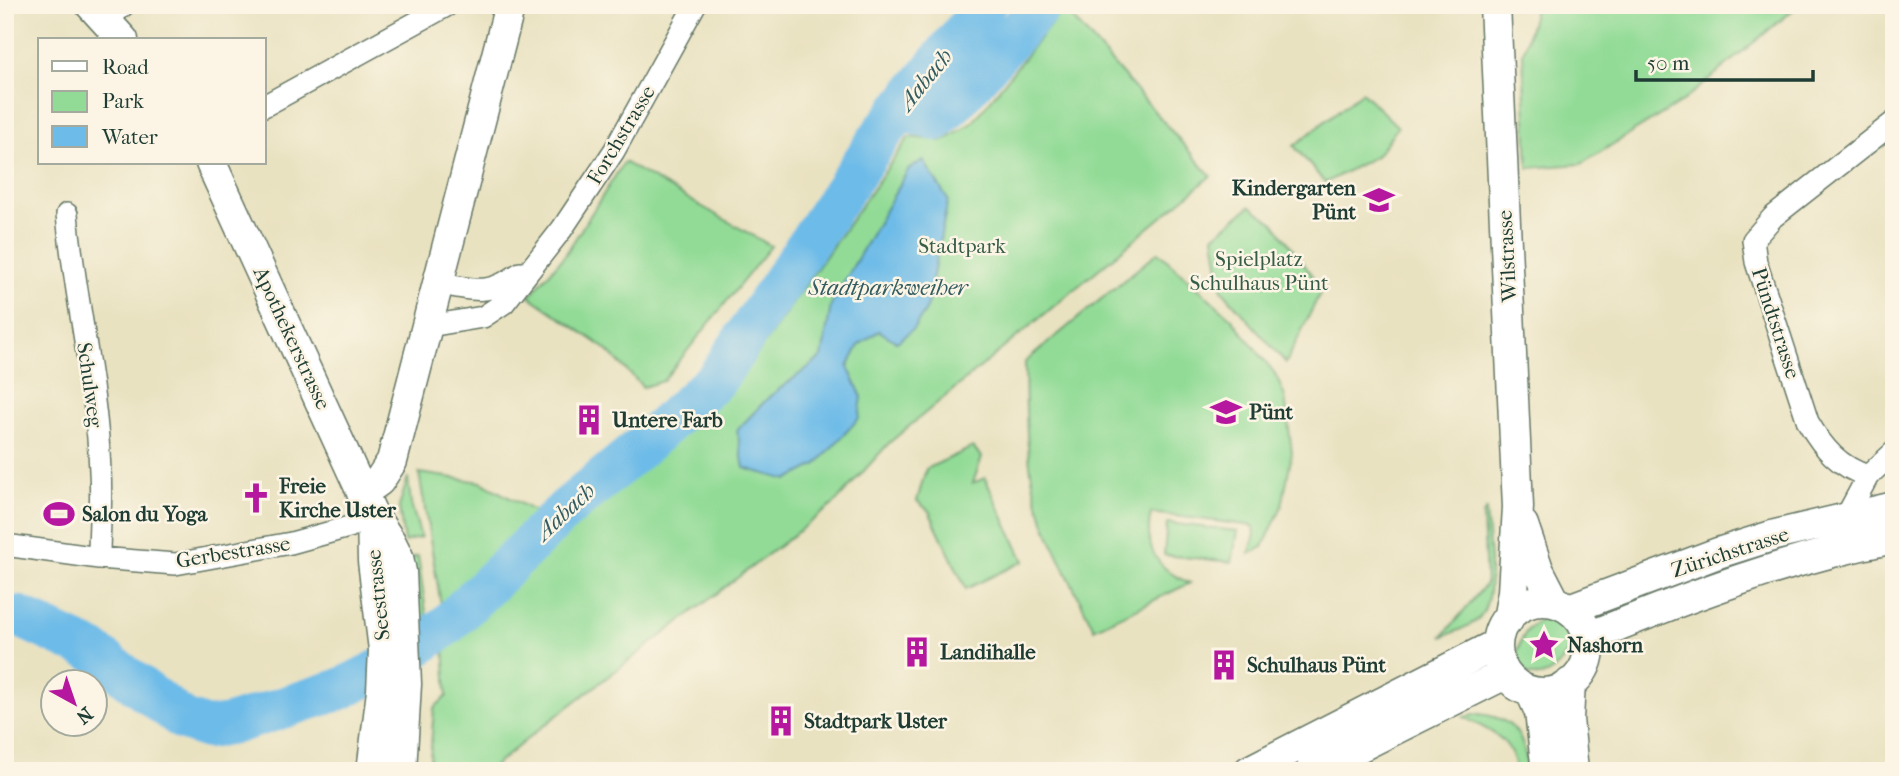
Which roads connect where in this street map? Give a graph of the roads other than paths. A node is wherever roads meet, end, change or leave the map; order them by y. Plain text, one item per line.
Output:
1 (448, 5) edge
2 (510, 5) edge
3 (695, 5) edge
4 (1495, 5) edge
5 (266, 105) edge
6 (1894, 122) edge
7 (211, 164) edge
8 (67, 214) dead end
9 (539, 260) junction
10 (440, 284) junction
11 (429, 326) junction
12 (1894, 452) edge
13 (1864, 481) junction
14 (367, 504) junction
15 (1518, 507) junction
16 (1894, 508) edge
17 (1846, 517) junction
18 (1894, 538) edge
19 (5, 545) edge
20 (99, 558) junction
21 (1562, 606) junction
22 (1502, 632) junction
23 (1588, 637) junction
24 (1505, 674) junction
25 (1570, 683) junction
26 (394, 687) junction
27 (1531, 692) junction
28 (372, 771) edge
29 (401, 771) edge
30 (1249, 771) edge
31 (1311, 771) edge
32 (1547, 771) edge
33 (1573, 771) edge

1 - 5 street
2 - 10 street
3 - 9 street, Forchstrasse
4 - 15 street, Wilstrasse
6 - 13 street, Pündtstrasse
7 - 14 street, Apothekerstrasse
8 - 20 street, Schulweg
9 - 10 street, Forchstrasse
9 - 11 street, Forchstrasse
10 - 11 street
11 - 14 street
12 - 13 street
13 - 17 street
14 - 20 street, Gerbestrasse
14 - 26 street, Seestrasse
15 - 21 street, Wilstrasse
15 - 22 street, Wilstrasse
16 - 17 street, Zürichstrasse
17 - 21 street, Zürichstrasse
18 - 23 street, Zürichstrasse
19 - 20 street, Gerbestrasse
21 - 22 street
21 - 23 street
22 - 24 street
22 - 30 street
23 - 25 street
24 - 27 street
24 - 31 street
25 - 27 street
25 - 33 street
26 - 28 street, Seestrasse
26 - 29 street, Seestrasse
27 - 32 street

